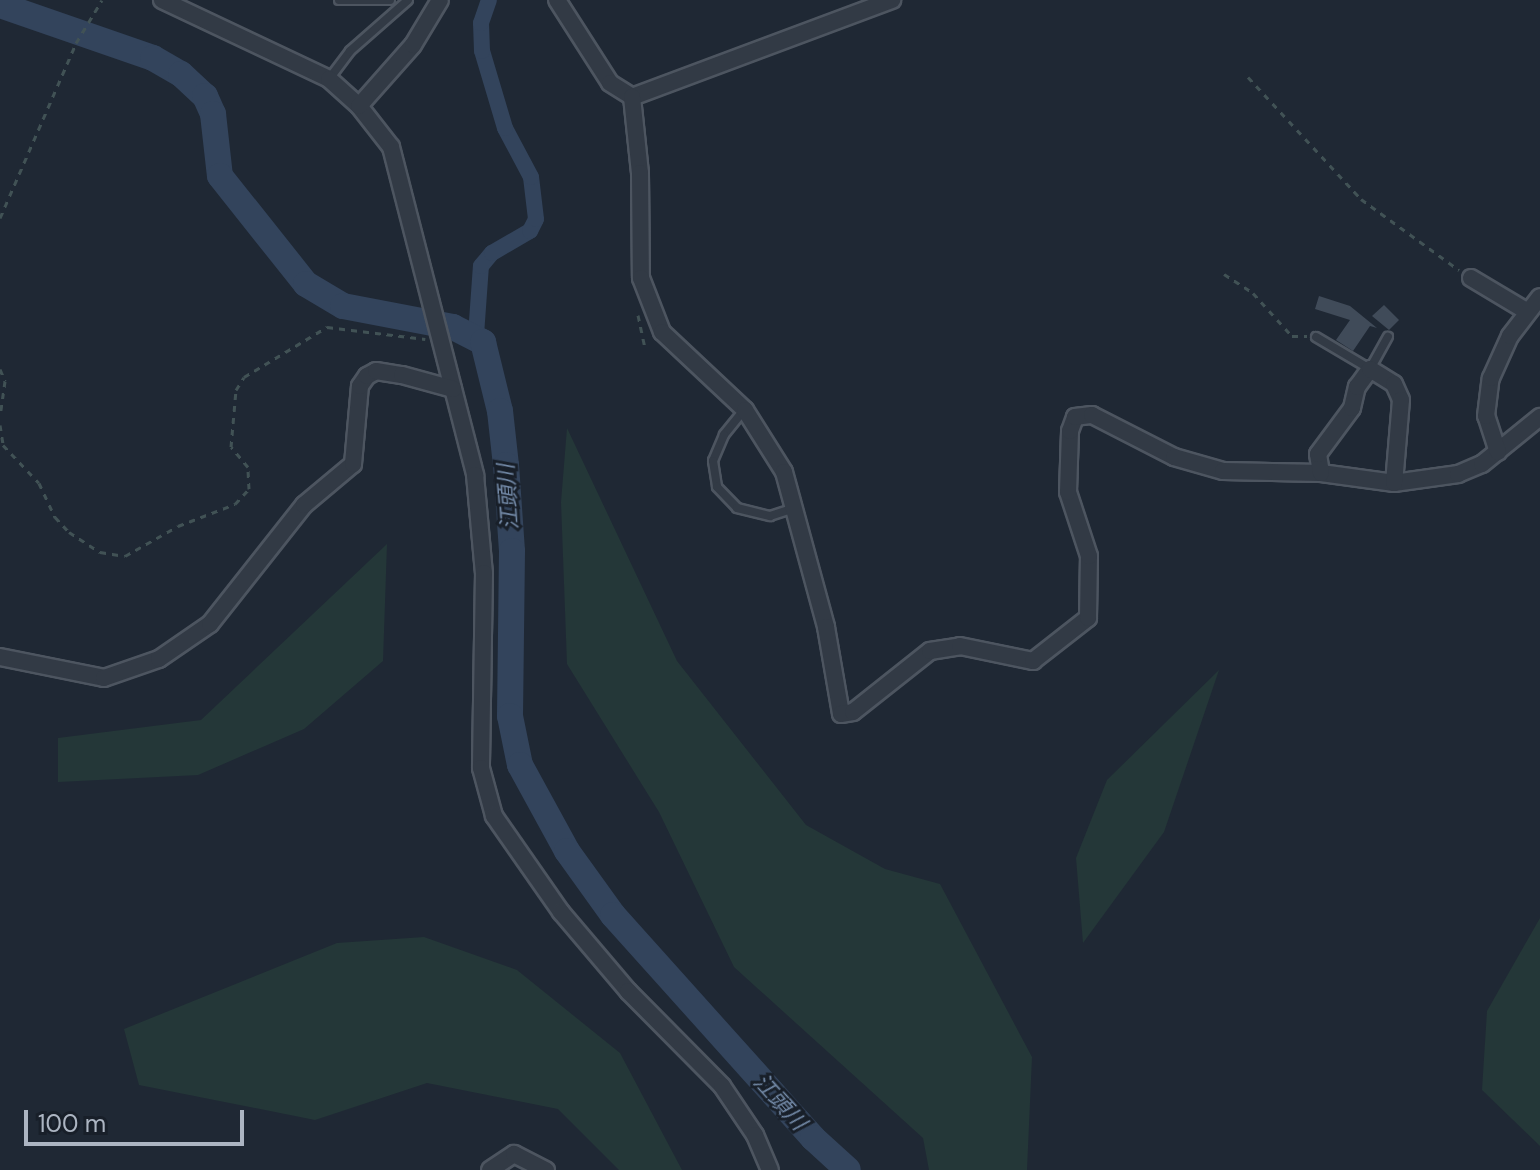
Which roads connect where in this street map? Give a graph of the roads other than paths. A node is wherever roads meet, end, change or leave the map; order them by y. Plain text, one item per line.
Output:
1 (162, 0) edge
2 (339, 0) edge
3 (390, 0) edge
4 (408, 0) edge
5 (440, 0) edge
6 (557, 0) edge
7 (892, 0) edge
8 (329, 79) junction
9 (632, 97) junction
10 (359, 106) junction
11 (1471, 278) road end
12 (1540, 297) edge
13 (1528, 312) junction
14 (1316, 337) road end
15 (1388, 337) dead end
16 (1370, 369) junction
17 (453, 389) junction
18 (745, 410) junction
19 (1540, 417) edge
20 (1498, 452) junction
21 (1321, 473) junction
22 (1394, 483) junction
23 (797, 507) junction
24 (0, 657) edge
25 (490, 1170) edge
26 (546, 1170) edge
27 (770, 1170) edge

1 - 8 street
2 - 3 lane
4 - 8 lane
5 - 10 street
6 - 9 street
7 - 9 street
8 - 10 street
9 - 18 street
10 - 17 street
11 - 13 street
12 - 13 street
13 - 20 street
14 - 16 lane
15 - 16 lane
16 - 21 street
16 - 22 street
17 - 24 street
17 - 27 street
18 - 23 street
18 - 23 lane
19 - 20 street
20 - 22 street
21 - 22 street
21 - 23 street
25 - 26 street

